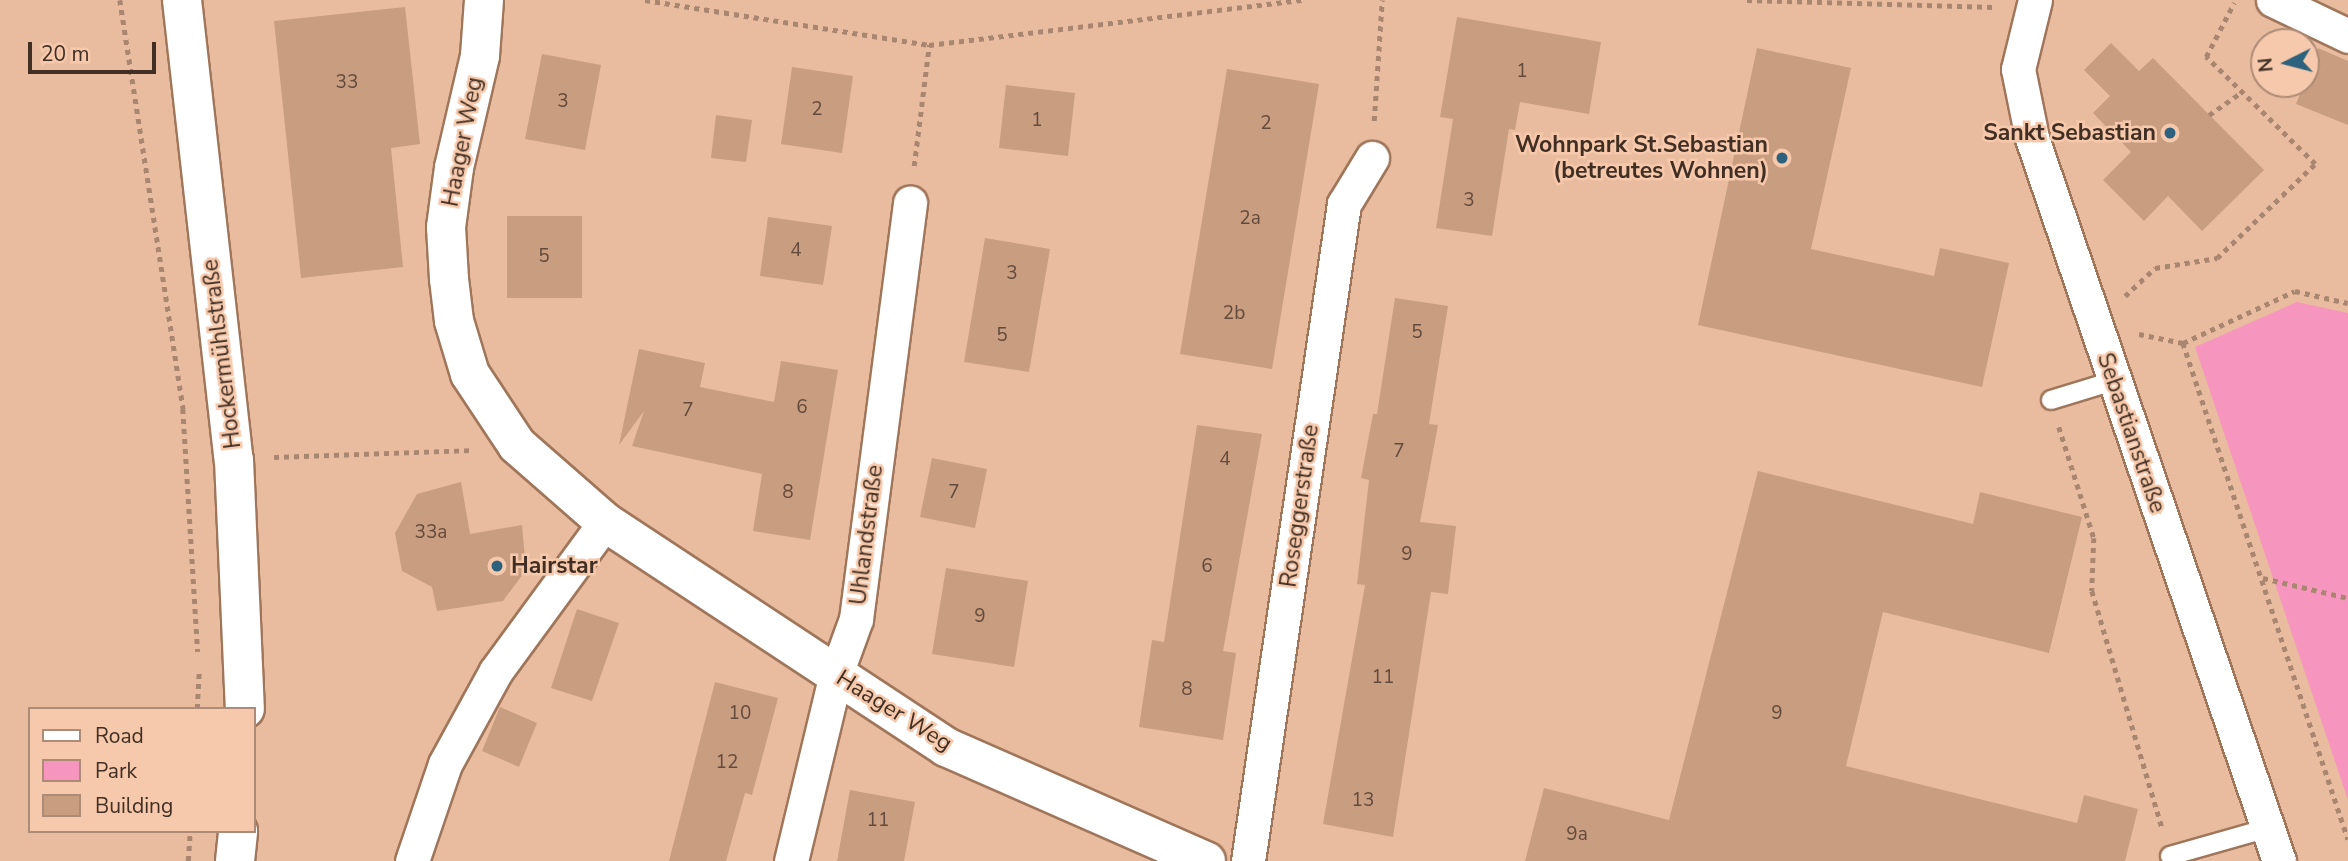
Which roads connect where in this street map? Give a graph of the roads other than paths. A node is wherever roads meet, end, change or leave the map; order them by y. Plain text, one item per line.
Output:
1 (484, 0) edge
2 (2273, 0) edge
3 (2033, 4) edge
4 (187, 5) edge
5 (2338, 20) edge
6 (1372, 158) road end
7 (911, 202) road end
8 (2113, 380) junction
9 (2051, 400) dead end
10 (605, 522) junction
11 (835, 674) junction
12 (244, 707) edge
13 (2268, 828) junction
14 (238, 833) edge
15 (2171, 856) road end
16 (235, 861) edge
17 (412, 861) edge
18 (792, 861) edge
19 (1206, 861) edge
20 (1248, 861) edge
21 (2279, 861) edge

1 - 10 street, Haager Weg
2 - 5 street
3 - 8 street, Sebastianstraße
4 - 12 street, Hockermühlstraße
6 - 20 street, Roseggerstraße
7 - 11 street, Uhlandstraße
8 - 9 lane
8 - 13 street, Sebastianstraße
10 - 11 street, Haager Weg
10 - 17 street
11 - 18 street, Uhlandstraße
11 - 19 street, Haager Weg
13 - 15 lane
13 - 21 street, Sebastianstraße
14 - 16 street

